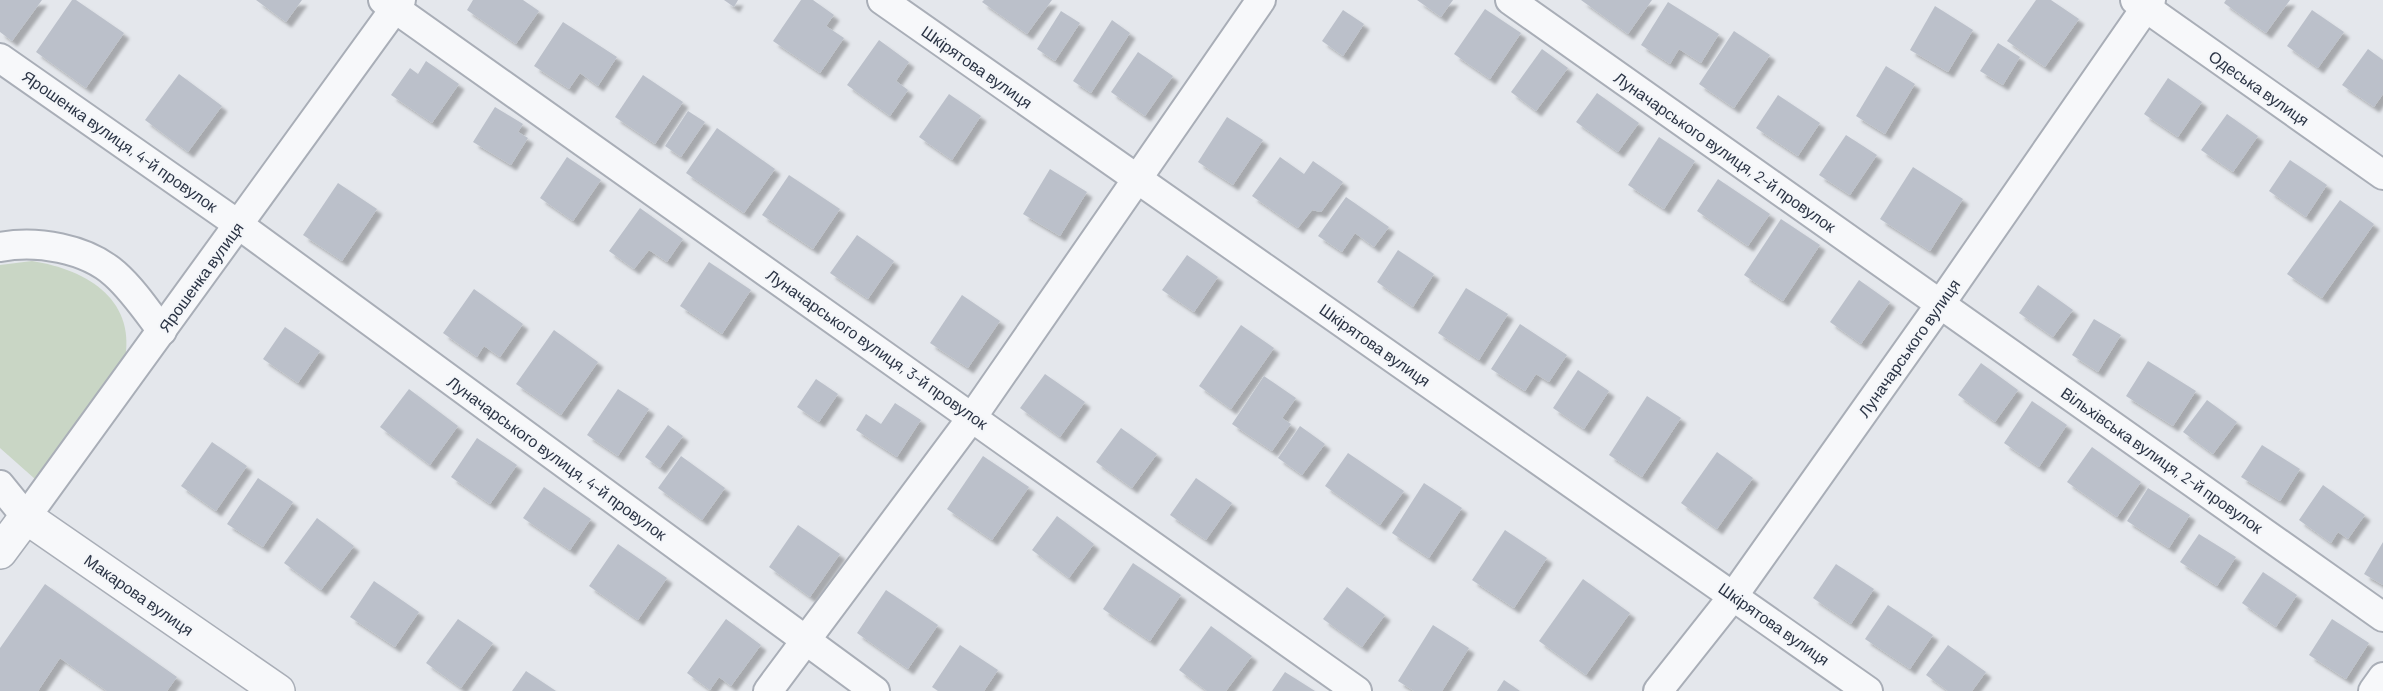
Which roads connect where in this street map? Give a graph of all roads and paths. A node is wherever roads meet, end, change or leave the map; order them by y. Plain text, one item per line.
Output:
1 (882, 0) edge
2 (1260, 0) edge
3 (1510, 0) edge
4 (2144, 2) edge
5 (393, 3) edge
6 (0, 58) edge
7 (2383, 175) edge
8 (1137, 180) junction
9 (239, 225) junction
10 (0, 247) edge
11 (1941, 303) junction
12 (162, 331) junction
13 (973, 416) junction
14 (0, 485) edge
15 (13, 508) edge
16 (0, 552) edge
17 (1734, 595) junction
18 (2383, 618) edge
19 (804, 639) junction
20 (2383, 677) edge
21 (278, 691) edge
22 (768, 691) edge
23 (875, 691) edge
24 (1357, 691) edge
25 (1658, 691) edge
26 (1868, 691) edge
27 (2373, 691) edge

1 - 8 street, Шкірятова вулиця
2 - 8 street
3 - 11 street, Луначарського вулиця, 2-й провулок
4 - 7 street, Одеська вулиця
4 - 11 street, Луначарського вулиця
5 - 9 street, Ярошенка вулиця
5 - 13 street, Луначарського вулиця, 3-й провулок
6 - 9 street, Ярошенка вулиця, 4-й провулок
8 - 13 street
8 - 17 street, Шкірятова вулиця
9 - 12 street, Ярошенка вулиця
9 - 19 street, Луначарського вулиця, 4-й провулок
10 - 12 street
11 - 17 street, Луначарського вулиця
11 - 18 street, Вільхівська вулиця, 2-й провулок
12 - 15 street, Ярошенка вулиця
13 - 19 street
13 - 24 street, Луначарського вулиця, 3-й провулок
14 - 15 street
15 - 16 street, Ярошенка вулиця
15 - 21 street, Макарова вулиця
17 - 25 street, Луначарського вулиця
17 - 26 street, Шкірятова вулиця
19 - 22 street
19 - 23 street, Луначарського вулиця, 4-й провулок
20 - 27 street

